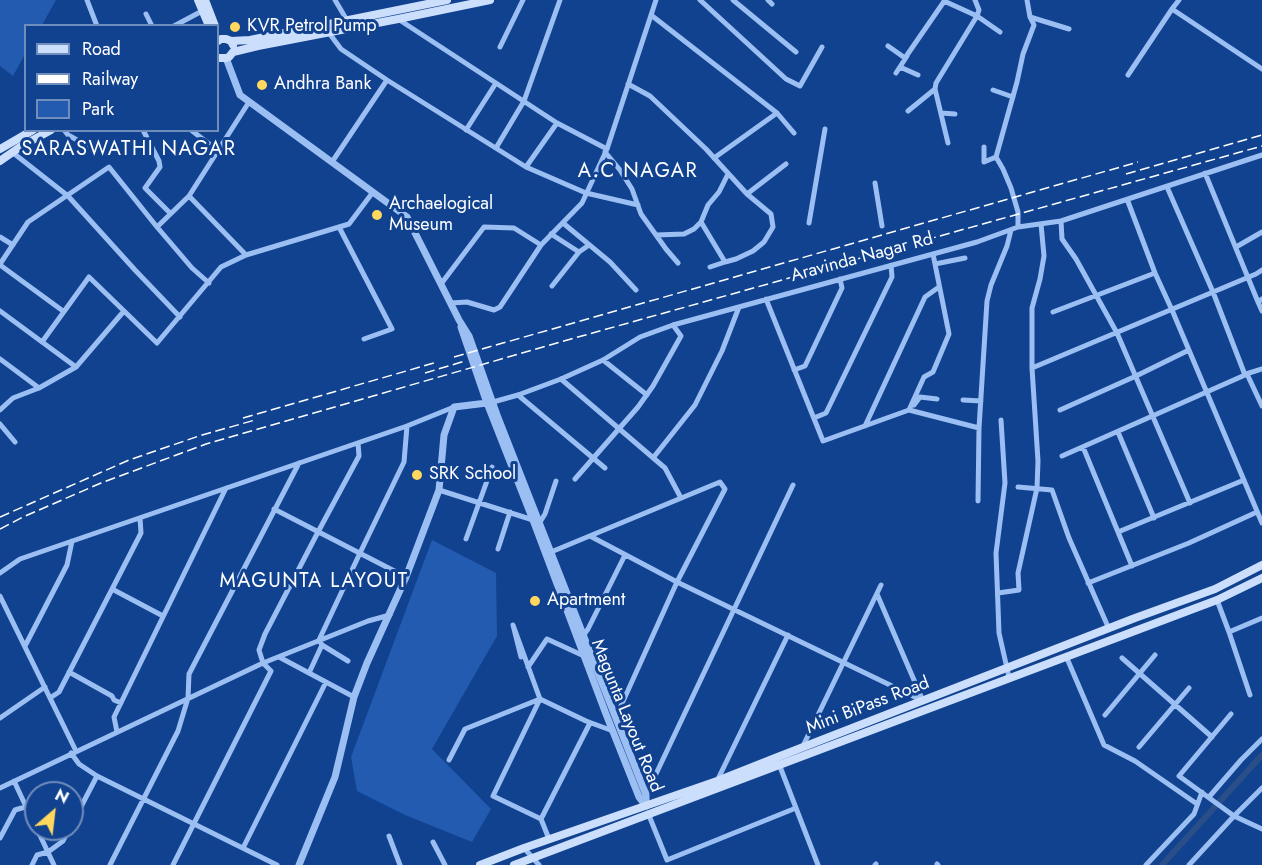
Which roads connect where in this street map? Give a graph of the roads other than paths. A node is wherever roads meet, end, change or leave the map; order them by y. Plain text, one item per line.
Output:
1 (87, 0) edge
2 (198, 0) edge
3 (335, 0) edge
4 (447, 0) edge
5 (490, 0) edge
6 (523, 0) edge
7 (560, 0) edge
8 (656, 0) edge
9 (700, 0) edge
10 (733, 0) edge
11 (945, 0) edge
12 (975, 0) edge
13 (1027, 0) edge
14 (1179, 0) edge
15 (205, 6) edge
16 (1172, 9) junction
17 (146, 14) dead end
18 (651, 15) junction
19 (977, 16) junction
20 (1030, 17) junction
21 (398, 19) junction
22 (348, 20) junction
23 (96, 24) edge
24 (151, 24) edge
25 (177, 24) edge
26 (209, 24) edge
27 (214, 24) edge
28 (350, 29) junction
29 (1070, 29) dead end
30 (1000, 32) dead end
31 (329, 33) junction
32 (219, 37) edge
33 (231, 41) junction
34 (888, 46) dead end
35 (501, 47) dead end
36 (822, 47) dead end
37 (233, 52) junction
38 (796, 52) dead end
39 (908, 55) junction
40 (220, 57) edge
41 (1262, 69) edge
42 (918, 75) dead end
43 (1128, 75) dead end
44 (387, 80) junction
45 (496, 82) junction
46 (628, 84) junction
47 (935, 89) junction
48 (993, 90) dead end
49 (1013, 97) junction
50 (524, 101) junction
51 (249, 102) junction
52 (908, 111) dead end
53 (777, 113) junction
54 (941, 113) junction
55 (955, 114) dead end
56 (557, 123) junction
57 (825, 129) dead end
58 (466, 130) junction
59 (29, 132) edge
60 (47, 132) edge
61 (66, 132) edge
62 (144, 132) edge
63 (194, 132) edge
64 (794, 133) dead end
65 (948, 143) dead end
66 (2, 146) edge
67 (90, 147) dead end
68 (984, 147) dead end
69 (496, 148) junction
70 (217, 150) junction
71 (606, 150) junction
72 (12, 152) junction
73 (1262, 155) edge
74 (996, 157) junction
75 (714, 158) junction
76 (0, 161) edge
77 (332, 162) junction
78 (786, 164) dead end
79 (526, 167) junction
80 (1205, 173) junction
81 (729, 174) junction
82 (875, 183) dead end
83 (1167, 187) junction
84 (373, 192) junction
85 (586, 193) junction
86 (747, 194) junction
87 (68, 196) junction
88 (189, 196) junction
89 (1127, 199) junction
90 (638, 205) junction
91 (170, 213) junction
92 (1061, 221) junction
93 (701, 222) junction
94 (563, 223) junction
95 (809, 223) dead end
96 (1041, 224) junction
97 (882, 226) dead end
98 (156, 227) junction
99 (339, 227) junction
100 (1018, 227) junction
101 (1011, 230) junction
102 (1262, 232) edge
103 (551, 234) junction
104 (656, 235) junction
105 (0, 237) edge
106 (13, 244) junction
107 (541, 245) junction
108 (590, 245) junction
109 (1236, 247) junction
110 (579, 252) junction
111 (933, 254) junction
112 (246, 255) junction
113 (965, 258) dead end
114 (678, 262) dead end
115 (725, 262) junction
116 (935, 264) junction
117 (0, 265) edge
118 (891, 266) junction
119 (710, 267) dead end
120 (1262, 270) edge
121 (1155, 273) junction
122 (1247, 277) junction
123 (840, 279) junction
124 (209, 283) junction
125 (441, 284) junction
126 (552, 286) dead end
127 (939, 287) junction
128 (636, 290) dead end
129 (1213, 292) junction
130 (1096, 296) junction
131 (766, 299) junction
132 (1260, 301) edge
133 (450, 303) junction
134 (739, 307) junction
135 (1172, 310) junction
136 (0, 311) edge
137 (63, 311) junction
138 (124, 311) junction
139 (1262, 311) edge
140 (1053, 312) dead end
141 (180, 317) junction
142 (673, 325) junction
143 (1117, 333) junction
144 (364, 339) dead end
145 (42, 342) junction
146 (1190, 350) junction
147 (0, 359) edge
148 (603, 360) junction
149 (76, 367) junction
150 (1032, 368) junction
151 (1262, 369) edge
152 (794, 370) junction
153 (1246, 374) junction
154 (1136, 376) junction
155 (561, 379) junction
156 (39, 388) junction
157 (1207, 393) junction
158 (518, 395) junction
159 (647, 395) junction
160 (937, 399) dead end
161 (963, 400) dead end
162 (981, 401) junction
163 (490, 402) junction
164 (1262, 406) edge
165 (454, 407) junction
166 (0, 410) edge
167 (909, 410) junction
168 (1060, 410) dead end
169 (1153, 416) junction
170 (814, 418) junction
171 (1001, 420) dead end
172 (0, 424) edge
173 (407, 426) junction
174 (865, 426) junction
175 (980, 428) junction
176 (619, 429) junction
177 (1118, 432) junction
178 (15, 442) dead end
179 (358, 442) junction
180 (1083, 447) junction
181 (1062, 456) dead end
182 (593, 458) junction
183 (653, 458) junction
184 (299, 463) junction
185 (492, 467) dead end
186 (605, 468) dead end
187 (575, 479) dead end
188 (1244, 480) junction
189 (555, 481) dead end
190 (793, 485) dead end
191 (1018, 487) dead end
192 (226, 488) junction
193 (1037, 488) junction
194 (439, 490) junction
195 (681, 498) junction
196 (978, 501) dead end
197 (479, 503) junction
198 (1190, 503) junction
199 (274, 509) junction
200 (510, 512) junction
201 (1257, 512) junction
202 (140, 518) junction
203 (1154, 518) junction
204 (537, 521) junction
205 (1262, 523) edge
206 (318, 531) junction
207 (1118, 532) junction
208 (590, 536) junction
209 (466, 539) dead end
210 (72, 541) junction
211 (498, 549) dead end
212 (551, 552) junction
213 (360, 553) junction
214 (625, 555) junction
215 (1262, 565) edge
216 (1132, 566) junction
217 (0, 573) edge
218 (406, 577) junction
219 (1262, 578) edge
220 (677, 582) junction
221 (1088, 582) junction
222 (881, 585) dead end
223 (112, 589) junction
224 (998, 593) junction
225 (877, 594) junction
226 (0, 596) edge
227 (1217, 600) junction
228 (733, 609) junction
229 (390, 615) junction
230 (163, 616) junction
231 (1262, 618) edge
232 (1109, 629) junction
233 (1229, 632) junction
234 (788, 635) junction
235 (583, 636) junction
236 (321, 642) junction
237 (25, 646) junction
238 (1155, 655) dead end
239 (584, 656) junction
240 (1066, 656) junction
241 (279, 657) junction
242 (521, 657) dead end
243 (1122, 658) dead end
244 (348, 661) dead end
245 (843, 662) junction
246 (263, 663) junction
247 (528, 668) junction
248 (1006, 668) junction
249 (69, 672) junction
250 (309, 673) junction
251 (1140, 674) junction
252 (1009, 677) junction
253 (326, 682) junction
254 (45, 687) junction
255 (1189, 688) dead end
256 (1250, 695) dead end
257 (354, 697) junction
258 (50, 698) junction
259 (188, 698) junction
260 (540, 699) junction
261 (121, 703) junction
262 (1175, 704) junction
263 (925, 705) junction
264 (1232, 714) dead end
265 (1105, 715) dead end
266 (615, 717) junction
267 (0, 718) edge
268 (590, 723) junction
269 (613, 731) junction
270 (117, 732) junction
271 (1212, 737) junction
272 (1262, 739) edge
273 (802, 747) junction
274 (1139, 747) dead end
275 (73, 752) junction
276 (449, 760) dead end
277 (779, 764) junction
278 (96, 776) junction
279 (14, 781) junction
280 (717, 781) junction
281 (0, 787) edge
282 (1262, 789) edge
283 (1202, 792) junction
284 (646, 795) junction
285 (1209, 797) junction
286 (143, 799) junction
287 (84, 800) edge
288 (24, 803) edge
289 (1197, 804) junction
290 (24, 808) edge
291 (796, 808) junction
292 (647, 810) junction
293 (1234, 816) junction
294 (541, 819) junction
295 (194, 824) junction
296 (1262, 829) edge
297 (388, 836) dead end
298 (0, 838) edge
299 (549, 839) junction
300 (42, 841) edge
301 (63, 841) edge
302 (433, 842) dead end
303 (243, 848) junction
304 (524, 848) junction
305 (48, 852) junction
306 (532, 858) junction
307 (32, 865) edge
308 (54, 865) edge
309 (110, 865) edge
310 (173, 865) edge
311 (277, 865) edge
312 (299, 865) edge
313 (399, 865) edge
314 (445, 865) edge
315 (480, 865) edge
316 (514, 865) edge
317 (539, 865) edge
318 (818, 865) edge
319 (1146, 865) edge
320 (1189, 865) edge

1 - 23 street
2 - 15 main road
3 - 22 street
4 - 22 main road
5 - 21 main road
6 - 35 street
7 - 50 street
8 - 18 street
9 - 36 street
10 - 38 street
11 - 19 street
11 - 39 street
12 - 19 street
13 - 20 street
14 - 16 street
15 - 25 street
15 - 26 main road
15 - 27 main road
16 - 41 street
16 - 43 street
17 - 24 street
18 - 46 street
18 - 53 street
19 - 30 street
19 - 47 street
20 - 29 street
20 - 49 street
21 - 28 main road
21 - 45 street
22 - 28 street
22 - 33 main road
28 - 31 main road
31 - 37 main road
31 - 44 street
32 - 33 main road
33 - 37 main road
34 - 39 street
37 - 40 main road
39 - 42 street
40 - 51 street, Magunta Layout Road
44 - 58 street
44 - 77 street
45 - 50 street
45 - 58 street
46 - 71 street
46 - 75 street
47 - 52 street
47 - 54 street
48 - 49 street
49 - 74 street
50 - 56 street
50 - 69 street
51 - 70 street
51 - 77 street, Magunta Layout Road
53 - 64 street
53 - 75 street
54 - 55 street
54 - 65 street
56 - 71 street
56 - 79 street
57 - 95 street
58 - 69 street
59 - 66 main road
60 - 72 main road
61 - 67 street
62 - 91 street
63 - 70 street
68 - 74 street
69 - 79 street
70 - 88 street
71 - 85 street
71 - 90 street
72 - 76 main road
72 - 87 street
73 - 80 street, Aravinda Nagar Rd
74 - 100 street
75 - 81 street
77 - 84 street, Magunta Layout Road
78 - 86 street
79 - 85 street
80 - 83 street, Aravinda Nagar Rd
80 - 109 street
81 - 86 street
81 - 93 street
82 - 97 street
83 - 89 street, Aravinda Nagar Rd
83 - 129 street
84 - 99 street
84 - 125 street, Magunta Layout Road
85 - 90 street
85 - 94 street
86 - 115 street
87 - 98 street
87 - 106 street
87 - 141 street
88 - 91 street
88 - 112 street
89 - 92 street, Aravinda Nagar Rd
89 - 121 street
90 - 104 street
91 - 98 street
92 - 96 street, Aravinda Nagar Rd
92 - 130 street
93 - 104 street
93 - 115 street
94 - 103 street
94 - 108 street
96 - 100 street, Aravinda Nagar Rd
96 - 150 street
98 - 124 street
99 - 112 street
99 - 144 street
100 - 101 street, Aravinda Nagar Rd
101 - 111 street, Aravinda Nagar Rd
101 - 162 street
102 - 109 street
103 - 107 street
103 - 110 street
104 - 114 street
105 - 106 street
106 - 117 street
107 - 125 street
107 - 133 street
108 - 110 street
108 - 128 street
109 - 122 street
110 - 126 street
111 - 116 street
111 - 118 street, Aravinda Nagar Rd
112 - 124 street
113 - 116 street
115 - 119 street
116 - 127 street
117 - 137 street
118 - 123 street, Aravinda Nagar Rd
118 - 170 street
120 - 122 street
121 - 130 street
121 - 135 street
122 - 129 street
122 - 132 street
123 - 131 street, Aravinda Nagar Rd
123 - 152 street
124 - 141 street
125 - 133 street, Magunta Layout Road
127 - 167 street
127 - 174 street
129 - 135 street
129 - 153 street
130 - 140 street
130 - 143 street
131 - 134 street, Aravinda Nagar Rd
131 - 152 street
132 - 139 street
133 - 163 street, Magunta Layout Road
134 - 142 street, Aravinda Nagar Rd
134 - 183 street
135 - 143 street
135 - 146 street
136 - 145 street
137 - 138 street
137 - 145 street
138 - 141 street
138 - 149 street
142 - 148 street, Aravinda Nagar Rd
142 - 159 street
143 - 150 street
143 - 154 street
145 - 149 street
146 - 154 street
146 - 157 street
147 - 156 street
148 - 155 street, Aravinda Nagar Rd
148 - 159 street
149 - 156 street
150 - 193 street
151 - 153 street
152 - 170 street
153 - 157 street
153 - 164 street
154 - 168 street
154 - 169 street
155 - 158 street, Aravinda Nagar Rd
155 - 176 street
156 - 166 street
157 - 169 street
157 - 188 street
158 - 163 street, Aravinda Nagar Rd
158 - 182 street
159 - 176 street
160 - 167 street
161 - 162 street
162 - 175 street
163 - 165 street
163 - 204 street, Magunta Layout Road
165 - 173 street
165 - 194 street
167 - 174 street
167 - 175 street
169 - 177 street
169 - 198 street
170 - 174 street
171 - 224 street
172 - 178 street
173 - 179 street
173 - 213 street
175 - 196 street
176 - 182 street
176 - 183 street
177 - 180 street
177 - 203 street
179 - 184 street
179 - 206 street
180 - 181 street
180 - 207 street
182 - 186 street
182 - 187 street
183 - 195 street
184 - 192 street
184 - 199 street
185 - 197 street
188 - 198 street
188 - 201 street
189 - 204 street
190 - 228 street
191 - 193 street
192 - 202 street
192 - 230 street
193 - 221 street
193 - 224 street
194 - 197 street
194 - 218 street
195 - 208 street
195 - 220 street
197 - 200 street
197 - 209 street
198 - 203 street
199 - 206 street
199 - 259 street
200 - 204 street
200 - 211 street
201 - 205 street
201 - 216 street
202 - 210 street
202 - 223 street
203 - 207 street
204 - 212 street, Magunta Layout Road
204 - 239 street, Magunta Layout Road
206 - 213 street
206 - 246 street
207 - 216 street
208 - 212 street
208 - 214 street
210 - 217 street
210 - 237 street
212 - 235 street, Magunta Layout Road
213 - 218 street
213 - 236 street
214 - 220 street
214 - 235 street
215 - 232 main road, Mini BiPass Road
216 - 221 street
218 - 229 street
219 - 227 main road
220 - 228 street
220 - 266 street
221 - 232 street
222 - 225 street
223 - 230 street
223 - 249 street
224 - 248 street
225 - 245 street
225 - 263 street
226 - 237 street
227 - 233 street
227 - 240 main road
228 - 234 street
228 - 284 street
229 - 236 street
229 - 257 street
230 - 261 street
231 - 233 street
232 - 248 main road, Mini BiPass Road
233 - 256 street
234 - 245 street
234 - 280 street
235 - 266 street, Magunta Layout Road
236 - 241 street
236 - 244 street
236 - 250 street
237 - 254 street
238 - 251 street
239 - 247 street
239 - 269 street, Magunta Layout Road
240 - 252 main road
240 - 289 street
241 - 246 street
241 - 250 street
242 - 247 street
243 - 251 street
245 - 263 street
245 - 273 street
246 - 259 street
246 - 295 street
247 - 260 street
248 - 252 street
248 - 263 main road, Mini BiPass Road
249 - 258 street
249 - 261 street
250 - 253 street
251 - 262 street
251 - 265 street
252 - 263 main road
253 - 257 street
253 - 303 street
254 - 258 street
254 - 267 street
255 - 262 street
257 - 312 street
258 - 275 street
259 - 270 street
259 - 286 street
260 - 268 street
260 - 276 street
260 - 294 street
261 - 270 street
262 - 271 street
262 - 274 street
263 - 273 main road, Mini BiPass Road
263 - 277 main road
264 - 271 street
266 - 284 street, Magunta Layout Road
268 - 269 street
268 - 294 street
269 - 292 street, Magunta Layout Road
270 - 275 street
271 - 283 street
272 - 285 street
273 - 280 main road, Mini BiPass Road
275 - 278 street
275 - 279 street
277 - 291 street
277 - 292 main road
278 - 286 street
278 - 287 street
279 - 281 street
279 - 288 street
280 - 292 main road, Mini BiPass Road
282 - 293 street
283 - 285 street
283 - 289 street
284 - 292 street, Magunta Layout Road
285 - 293 street
286 - 295 street
286 - 309 street
289 - 319 street
290 - 298 street
291 - 292 street
291 - 318 street
292 - 299 main road, Mini BiPass Road
292 - 306 main road
293 - 296 street
293 - 320 street
294 - 299 street
295 - 303 street
295 - 310 street
297 - 313 street
299 - 304 main road, Mini BiPass Road
300 - 305 street
301 - 305 street
302 - 314 street
303 - 311 street
304 - 306 street
304 - 315 main road, Mini BiPass Road
305 - 307 street
305 - 308 street
306 - 316 main road
306 - 317 street

